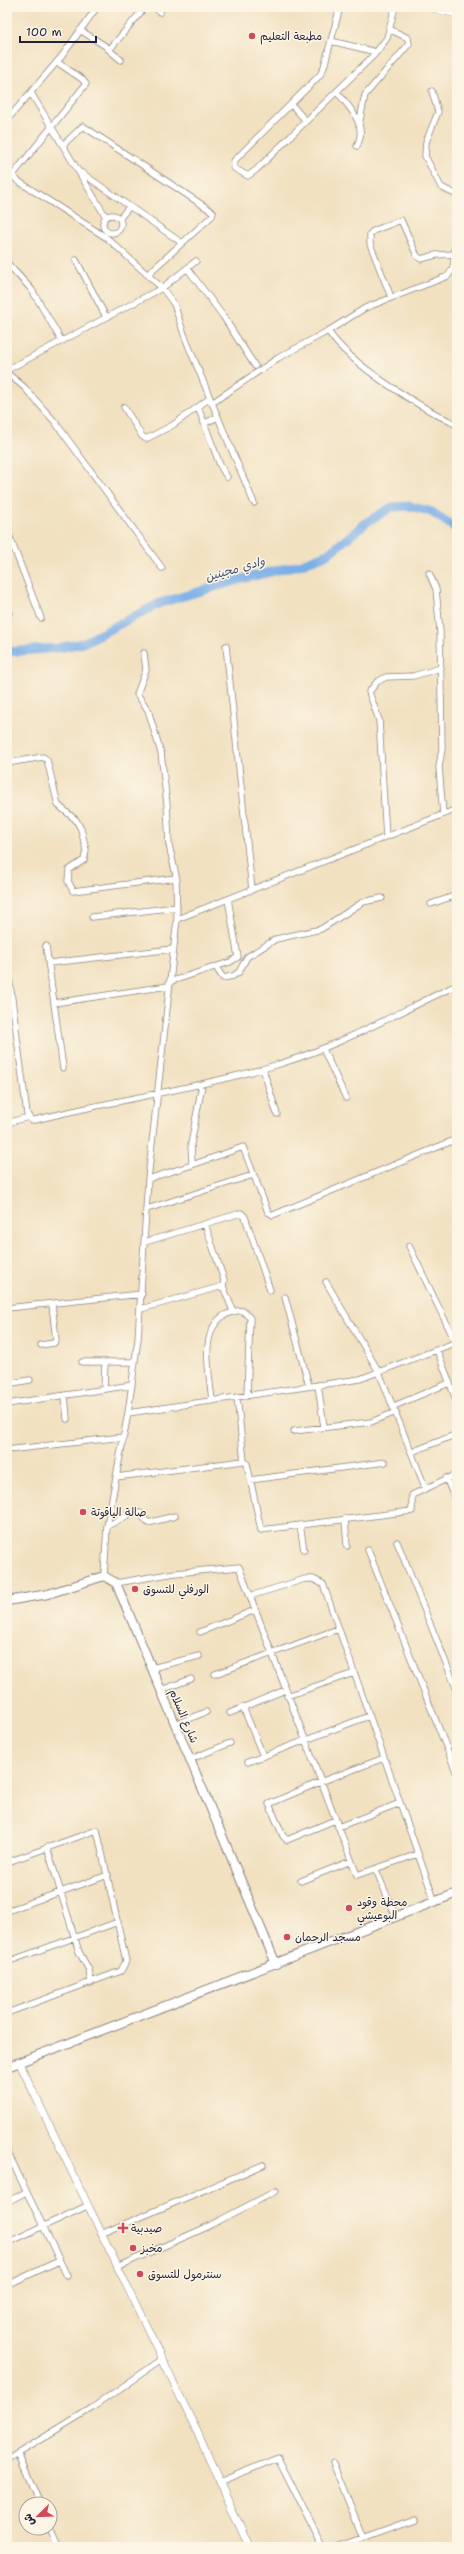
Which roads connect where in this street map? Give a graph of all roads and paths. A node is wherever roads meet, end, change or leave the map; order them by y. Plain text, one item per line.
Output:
1 (96, 7) edge
2 (145, 7) edge
3 (153, 7) edge
4 (340, 7) edge
5 (395, 7) edge
6 (432, 7) edge
7 (160, 12) dead end
8 (457, 13) edge
9 (80, 30) junction
10 (390, 30) junction
11 (331, 41) junction
12 (108, 49) junction
13 (376, 52) junction
14 (121, 60) dead end
15 (57, 62) junction
16 (432, 91) dead end
17 (337, 92) junction
18 (31, 93) junction
19 (291, 104) junction
20 (7, 120) edge
21 (306, 120) junction
22 (359, 124) junction
23 (53, 128) junction
24 (64, 144) junction
25 (357, 146) dead end
26 (7, 171) edge
27 (79, 171) junction
28 (12, 176) junction
29 (457, 195) edge
30 (129, 207) junction
31 (106, 217) junction
32 (120, 218) junction
33 (457, 230) edge
34 (110, 233) junction
35 (107, 238) junction
36 (182, 243) junction
37 (454, 254) junction
38 (76, 260) dead end
39 (196, 261) dead end
40 (7, 263) edge
41 (188, 268) junction
42 (148, 274) junction
43 (162, 288) junction
44 (391, 297) junction
45 (106, 317) junction
46 (328, 331) junction
47 (60, 340) junction
48 (255, 366) dead end
49 (7, 372) edge
50 (211, 400) junction
51 (124, 407) dead end
52 (198, 407) junction
53 (218, 417) junction
54 (205, 423) junction
55 (457, 425) edge
56 (227, 477) dead end
57 (254, 503) dead end
58 (7, 530) edge
59 (162, 568) dead end
60 (429, 573) dead end
61 (40, 618) dead end
62 (226, 646) dead end
63 (144, 653) dead end
64 (441, 668) junction
65 (7, 763) edge
66 (457, 809) edge
67 (443, 814) junction
68 (386, 837) junction
69 (177, 880) junction
70 (252, 890) junction
71 (457, 895) edge
72 (382, 898) dead end
73 (228, 899) junction
74 (431, 904) dead end
75 (177, 907) junction
76 (92, 917) dead end
77 (177, 919) junction
78 (46, 946) dead end
79 (173, 949) junction
80 (7, 961) edge
81 (49, 963) junction
82 (216, 967) junction
83 (168, 984) junction
84 (457, 985) edge
85 (54, 1003) junction
86 (323, 1049) junction
87 (63, 1068) dead end
88 (263, 1069) junction
89 (202, 1085) junction
90 (156, 1094) junction
91 (346, 1098) dead end
92 (277, 1114) dead end
93 (28, 1117) junction
94 (7, 1123) edge
95 (457, 1139) edge
96 (192, 1165) junction
97 (253, 1175) junction
98 (148, 1179) junction
99 (147, 1210) junction
100 (205, 1224) junction
101 (145, 1242) junction
102 (409, 1246) dead end
103 (326, 1282) dead end
104 (223, 1286) junction
105 (270, 1290) dead end
106 (142, 1294) junction
107 (285, 1297) dead end
108 (52, 1304) junction
109 (7, 1308) edge
110 (141, 1309) junction
111 (233, 1311) junction
112 (456, 1343) edge
113 (41, 1345) dead end
114 (437, 1350) junction
115 (82, 1362) dead end
116 (105, 1362) junction
117 (135, 1362) junction
118 (379, 1372) junction
119 (30, 1380) dead end
120 (7, 1384) edge
121 (449, 1384) junction
122 (132, 1385) junction
123 (318, 1385) junction
124 (309, 1386) junction
125 (104, 1389) junction
126 (65, 1395) junction
127 (247, 1396) junction
128 (237, 1397) junction
129 (212, 1402) junction
130 (457, 1402) edge
131 (7, 1404) edge
132 (395, 1409) junction
133 (128, 1412) junction
134 (67, 1420) dead end
135 (324, 1427) junction
136 (294, 1431) dead end
137 (457, 1434) edge
138 (123, 1437) junction
139 (7, 1450) edge
140 (412, 1452) junction
141 (244, 1461) junction
142 (385, 1462) dead end
143 (457, 1474) edge
144 (116, 1477) junction
145 (446, 1478) junction
146 (250, 1480) junction
147 (426, 1487) junction
148 (457, 1503) edge
149 (175, 1516) dead end
150 (345, 1520) junction
151 (300, 1525) junction
152 (107, 1526) junction
153 (397, 1542) dead end
154 (347, 1546) dead end
155 (304, 1550) dead end
156 (368, 1550) dead end
157 (104, 1576) junction
158 (116, 1583) junction
159 (250, 1596) junction
160 (7, 1602) edge
161 (255, 1610) junction
162 (338, 1629) junction
163 (200, 1632) dead end
164 (271, 1652) junction
165 (199, 1656) dead end
166 (152, 1668) junction
167 (354, 1673) junction
168 (215, 1674) dead end
169 (191, 1679) dead end
170 (161, 1690) junction
171 (285, 1690) junction
172 (457, 1690) edge
173 (288, 1696) junction
174 (243, 1707) junction
175 (206, 1712) dead end
176 (230, 1713) dead end
177 (369, 1716) junction
178 (176, 1724) junction
179 (304, 1739) junction
180 (230, 1743) dead end
181 (263, 1756) junction
182 (384, 1758) junction
183 (191, 1759) junction
184 (248, 1762) dead end
185 (457, 1774) edge
186 (320, 1782) junction
187 (400, 1803) junction
188 (335, 1820) junction
189 (338, 1827) junction
190 (47, 1847) junction
191 (7, 1854) edge
192 (418, 1854) junction
193 (351, 1861) junction
194 (7, 1864) edge
195 (376, 1870) junction
196 (108, 1875) junction
197 (301, 1881) dead end
198 (60, 1892) junction
199 (457, 1893) edge
200 (435, 1902) junction
201 (7, 1911) edge
202 (396, 1918) junction
203 (118, 1922) junction
204 (74, 1938) junction
205 (7, 1962) edge
206 (276, 1964) junction
207 (90, 1983) junction
208 (7, 2013) edge
209 (19, 2062) junction
210 (7, 2067) edge
211 (7, 2151) edge
212 (9, 2160) edge
213 (263, 2165) dead end
214 (276, 2191) dead end
215 (26, 2192) junction
216 (7, 2202) edge
217 (88, 2206) junction
218 (43, 2227) junction
219 (101, 2234) junction
220 (7, 2243) edge
221 (59, 2261) junction
222 (117, 2267) junction
223 (67, 2276) dead end
224 (7, 2285) edge
225 (161, 2360) junction
226 (18, 2453) junction
227 (7, 2460) edge
228 (333, 2463) dead end
229 (219, 2482) junction
230 (37, 2496) edge
231 (415, 2519) dead end
232 (54, 2536) edge
233 (363, 2538) junction
234 (59, 2547) edge
235 (249, 2547) edge
236 (323, 2547) edge
237 (338, 2547) edge

1 - 9 street
2 - 12 street
3 - 7 street
4 - 11 street
5 - 10 street
6 - 8 highway
9 - 12 street
9 - 15 street
10 - 13 street
10 - 22 street
11 - 13 street
11 - 19 street
12 - 14 street
13 - 17 street
15 - 18 street
15 - 23 street
16 - 29 street
17 - 21 street
17 - 22 street
18 - 20 street
18 - 23 street
19 - 21 street
19 - 21 street
22 - 25 street
23 - 24 street
23 - 28 street
24 - 27 street
24 - 36 street
26 - 28 street
27 - 30 street
27 - 31 street
28 - 35 street
30 - 32 street
30 - 36 street
31 - 32 street
31 - 34 street
32 - 34 street
33 - 37 street
34 - 35 street
35 - 42 street
36 - 42 street
37 - 44 street
37 - 44 street
38 - 45 street
39 - 41 street
40 - 47 street
41 - 43 street
41 - 48 street
42 - 43 street
43 - 45 street
43 - 50 street
44 - 46 street
45 - 47 street
46 - 50 street
46 - 55 street
47 - 49 street
49 - 59 street
50 - 52 street
50 - 53 street
51 - 52 street
52 - 54 street
53 - 54 street
53 - 57 street
54 - 56 street
58 - 61 street
60 - 64 street
62 - 70 street
63 - 69 street
64 - 67 street
64 - 68 street
65 - 69 street
66 - 67 street
67 - 68 street
68 - 70 street
69 - 75 street
70 - 73 street
71 - 74 street
72 - 82 street
73 - 77 street
73 - 82 street
75 - 76 street
75 - 77 street
77 - 79 street
78 - 81 street
79 - 81 street
79 - 83 street
80 - 93 street
81 - 85 street
82 - 83 street
83 - 85 street
83 - 90 street
84 - 86 street
85 - 87 street
86 - 88 street
86 - 91 street
88 - 89 street
88 - 92 street
89 - 90 street
89 - 96 street
90 - 93 street
90 - 98 street
93 - 94 street
95 - 97 street
96 - 97 street
96 - 98 street
97 - 99 street
98 - 99 street
99 - 101 street
100 - 101 street
100 - 104 street
100 - 105 street
101 - 106 street
102 - 112 street
103 - 118 street
104 - 110 street
104 - 111 street
106 - 108 street
106 - 110 street
107 - 124 street
108 - 109 street
108 - 113 street
110 - 117 street
111 - 127 street
111 - 129 street
112 - 114 street
114 - 118 street
114 - 121 street
115 - 116 street
116 - 117 street
116 - 125 street
117 - 122 street
118 - 123 street
118 - 132 street
119 - 120 street
121 - 130 street
121 - 132 street
122 - 125 street
122 - 133 street
123 - 124 street
123 - 135 street
124 - 127 street
125 - 126 street
126 - 131 street
126 - 134 street
127 - 128 street
128 - 129 street
128 - 141 street
129 - 133 street
132 - 135 street
132 - 140 street
133 - 138 street
135 - 136 street
137 - 140 street
138 - 139 street
138 - 144 street
140 - 147 street
141 - 144 street
141 - 146 street
142 - 146 street
143 - 145 street
144 - 152 street
145 - 147 street
145 - 148 street
146 - 151 street
147 - 150 street
149 - 152 street
150 - 151 street
150 - 154 street
151 - 155 street
152 - 157 street
153 - 172 street
156 - 185 street
157 - 158 main road
157 - 160 main road
158 - 159 street
158 - 166 main road, شارع السلام
159 - 161 street
159 - 162 street
161 - 163 street
161 - 164 street
162 - 164 street
162 - 167 street
164 - 168 street
164 - 171 street
165 - 166 street
166 - 170 main road, شارع السلام
167 - 173 street
167 - 177 street
169 - 170 street
170 - 178 main road, شارع السلام
171 - 173 street
171 - 174 street
173 - 179 street
174 - 176 street
174 - 181 street
175 - 178 street
177 - 179 street
177 - 182 street
178 - 183 main road, شارع السلام
179 - 181 street
179 - 186 street
180 - 183 street
181 - 184 street
182 - 186 street
182 - 187 street
183 - 206 main road, شارع السلام
186 - 188 street
186 - 188 street
187 - 189 street
187 - 192 street
188 - 189 street
189 - 193 street
190 - 194 street
190 - 196 street
190 - 198 street
191 - 194 street
192 - 195 street
192 - 200 street
193 - 195 street
193 - 197 street
195 - 202 street
196 - 198 street
196 - 203 street
198 - 201 street
198 - 204 street
199 - 200 main road
200 - 202 main road
202 - 206 main road
203 - 204 street
203 - 207 street
204 - 205 street
204 - 207 street
206 - 209 main road
207 - 208 street
209 - 210 main road
209 - 217 street
211 - 212 street
212 - 215 street
213 - 219 street
214 - 222 street
215 - 216 street
215 - 218 street
217 - 218 street
217 - 219 street
218 - 220 street
218 - 221 street
219 - 222 street
221 - 223 street
221 - 224 street
222 - 225 street
225 - 226 street
225 - 229 street
226 - 227 street
226 - 230 street
228 - 233 street
229 - 235 street
229 - 236 street
231 - 233 street
232 - 234 street
233 - 237 street

